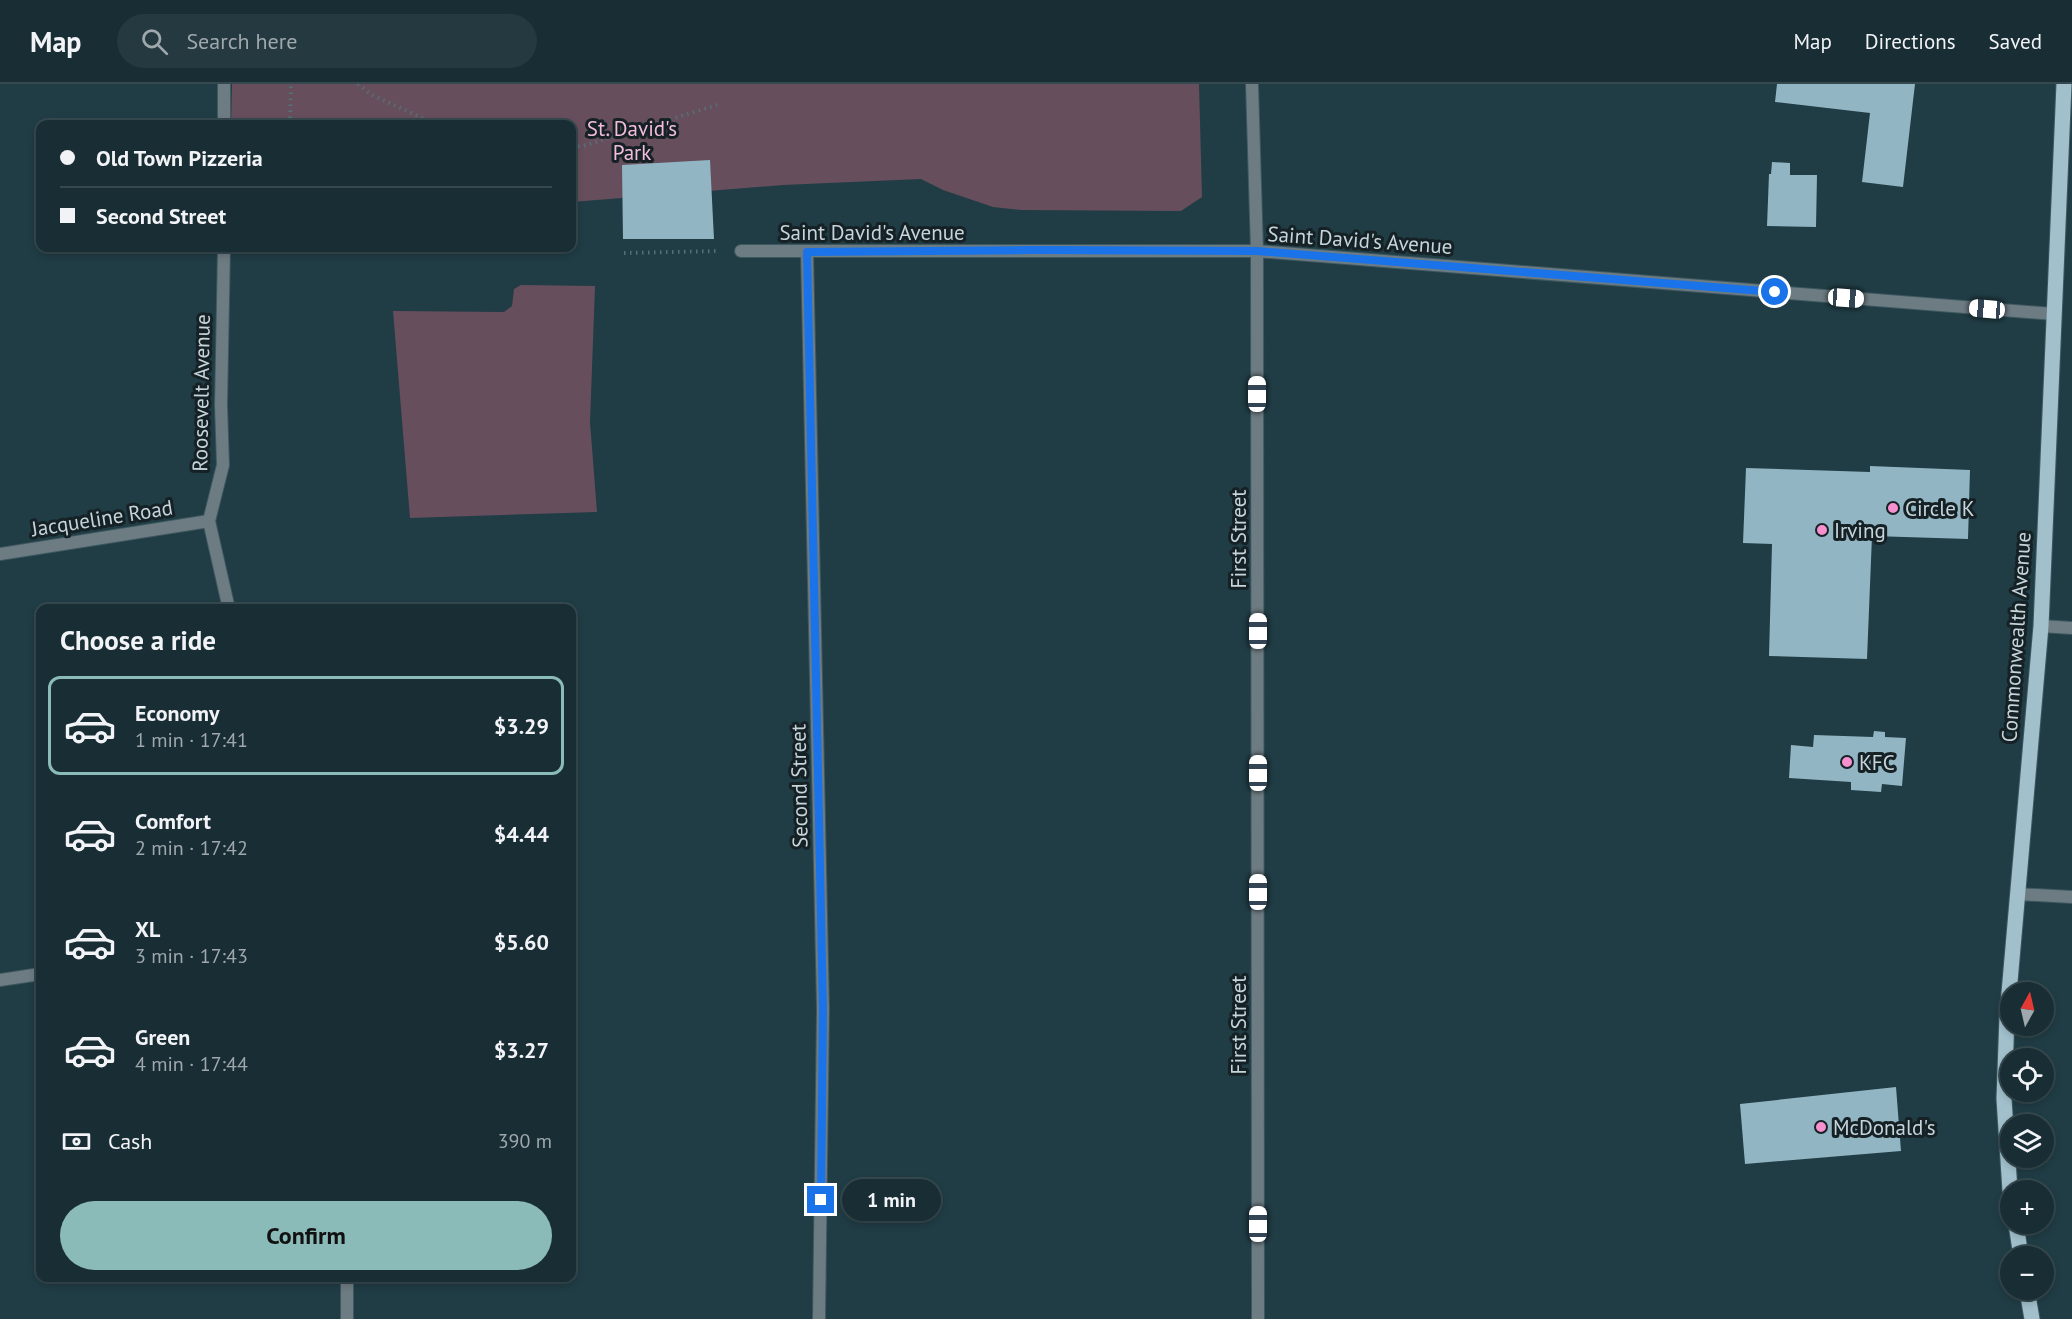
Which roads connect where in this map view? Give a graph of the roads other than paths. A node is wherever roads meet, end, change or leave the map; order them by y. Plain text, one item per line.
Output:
1 (224, 84) edge
2 (1252, 84) edge
3 (2064, 84) edge
4 (224, 120) edge
5 (741, 251) road end
6 (1257, 251) junction
7 (224, 252) edge
8 (807, 252) junction
9 (2054, 314) junction
10 (209, 521) junction
11 (0, 554) edge
12 (228, 604) edge
13 (2041, 626) junction
14 (2072, 628) edge
15 (2018, 894) junction
16 (2072, 897) edge
17 (36, 975) edge
18 (0, 980) edge
19 (2009, 1180) edge
20 (347, 1282) edge
21 (2029, 1300) edge
22 (347, 1319) edge
23 (819, 1319) edge
24 (1258, 1319) edge
25 (2032, 1319) edge

1 - 4 street
2 - 6 street, First Street
3 - 9 main road, Commonwealth Avenue
5 - 8 street, Saint David's Avenue
6 - 8 street, Saint David's Avenue
6 - 9 street, Saint David's Avenue
6 - 24 street, First Street
7 - 10 street, Roosevelt Avenue
8 - 23 street, Second Street
9 - 13 main road, Commonwealth Avenue
10 - 11 street, Jacqueline Road
10 - 12 street, Roosevelt Avenue
13 - 14 street
13 - 15 main road, Commonwealth Avenue
15 - 16 street
15 - 19 main road, Commonwealth Avenue
17 - 18 street
20 - 22 street
21 - 25 main road

